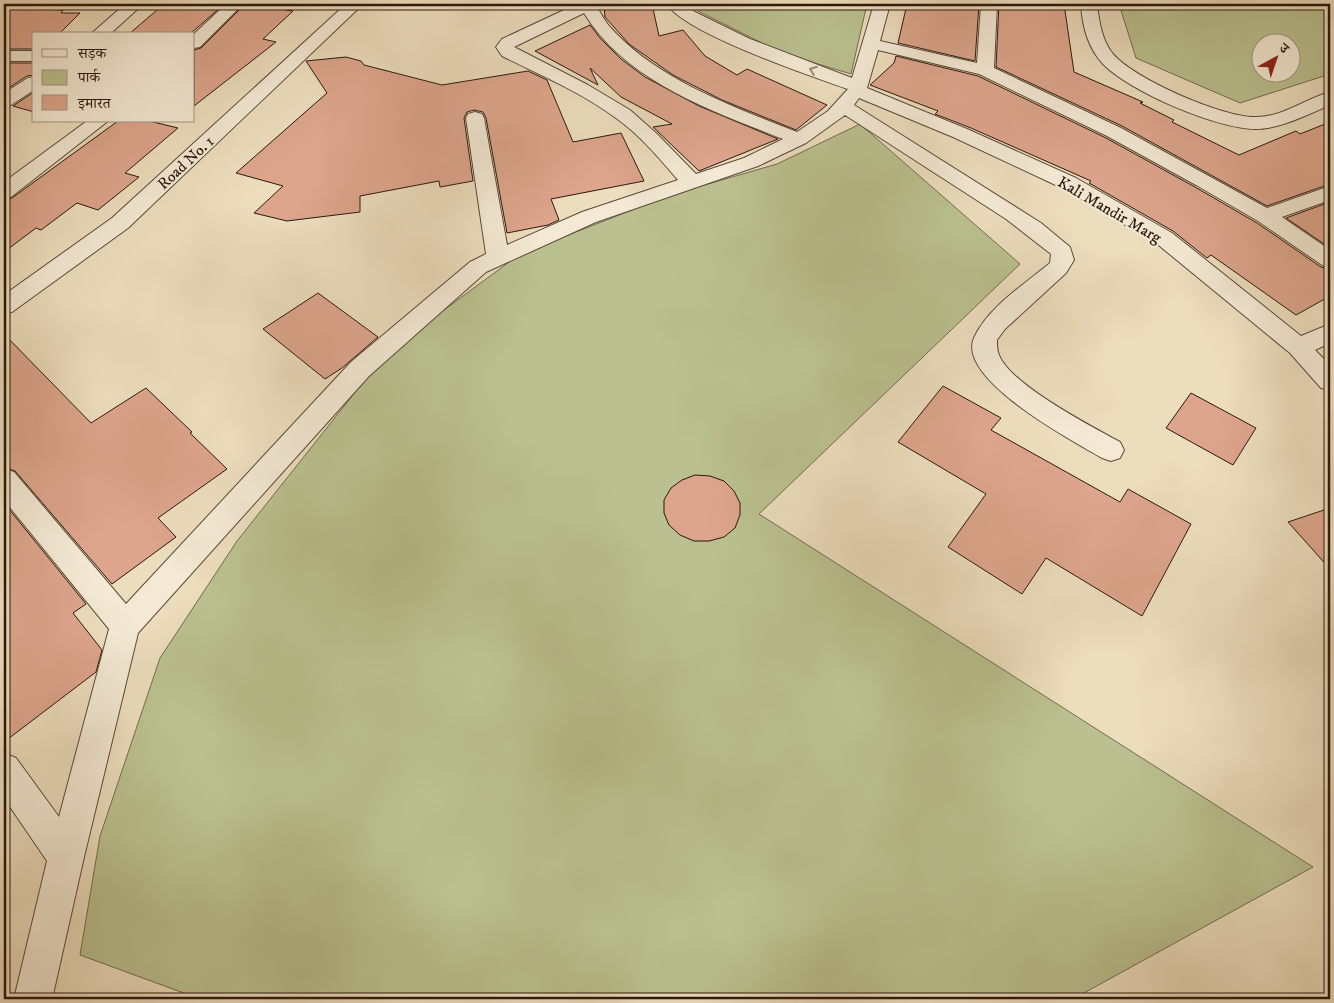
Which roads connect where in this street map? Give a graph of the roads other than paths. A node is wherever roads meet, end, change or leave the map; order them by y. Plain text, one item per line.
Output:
1 (134, 4) edge
2 (235, 4) edge
3 (355, 4) edge
4 (587, 4) edge
5 (675, 4) edge
6 (882, 4) edge
7 (989, 4) edge
8 (1088, 4) edge
9 (101, 32) edge
10 (195, 42) edge
11 (872, 44) junction
12 (4, 56) edge
13 (32, 56) edge
14 (985, 70) junction
15 (32, 83) edge
16 (853, 94) junction
17 (1330, 98) edge
18 (4, 102) edge
19 (475, 118) dead end
20 (98, 122) edge
21 (799, 139) junction
22 (692, 182) junction
23 (4, 192) edge
24 (1330, 193) edge
25 (1265, 216) junction
26 (498, 258) junction
27 (1330, 260) edge
28 (4, 306) edge
29 (1330, 332) edge
30 (1298, 347) junction
31 (1330, 381) edge
32 (1111, 450) dead end
33 (4, 480) edge
34 (126, 626) junction
35 (4, 770) edge
36 (66, 857) junction
37 (33, 999) edge

1 - 9 street
2 - 10 street
3 - 28 street, Road No. 1
4 - 21 street
4 - 22 street
16 -> 5 street
6 - 11 street
7 - 14 street
8 - 17 street
11 - 14 street
11 - 16 street
12 - 13 street
14 - 25 street
15 - 18 street
16 - 21 street
16 - 30 street, Kali Mandir Marg
16 - 32 street
19 - 26 street
20 - 23 street
21 - 22 street
22 - 26 street
24 - 25 street
25 - 27 street
26 - 34 street
29 - 30 street
30 - 31 street, Kali Mandir Marg
33 - 34 street
34 - 36 street
35 - 36 street
36 - 37 street

